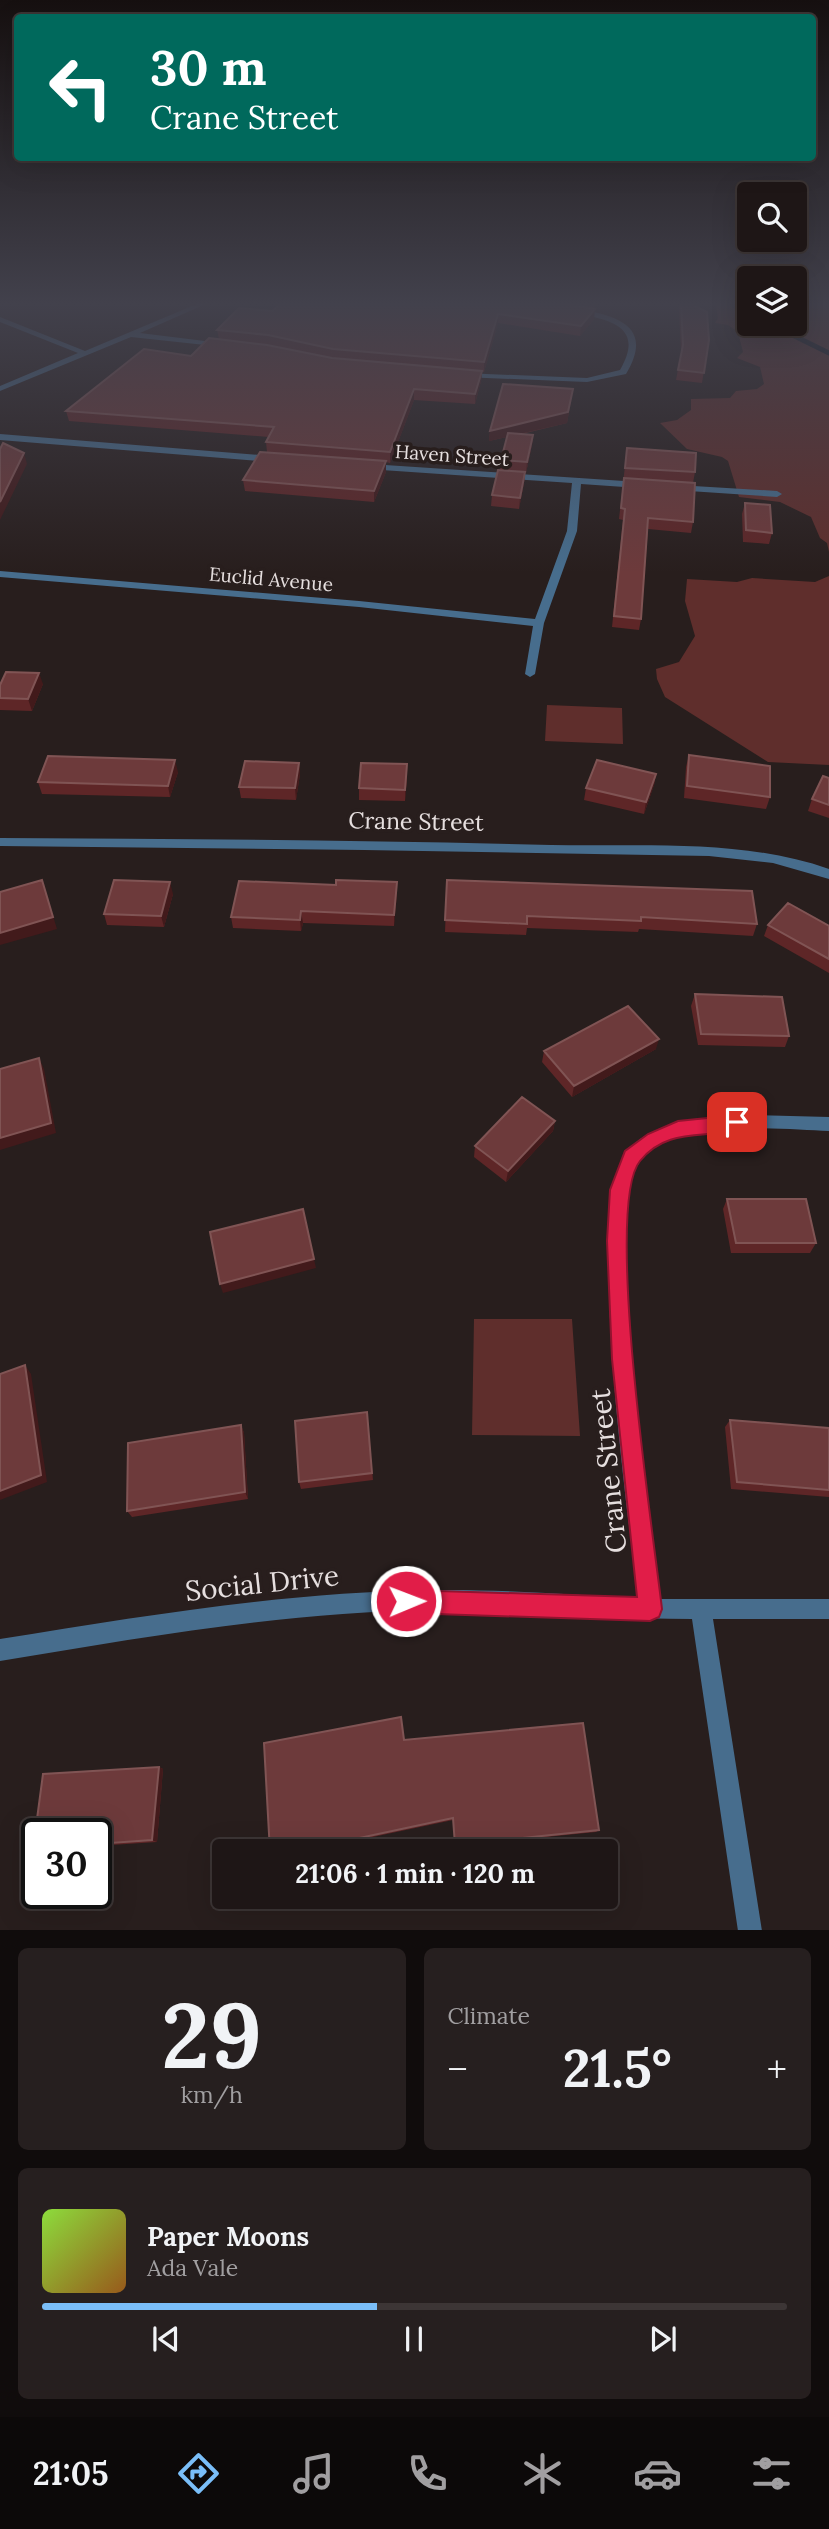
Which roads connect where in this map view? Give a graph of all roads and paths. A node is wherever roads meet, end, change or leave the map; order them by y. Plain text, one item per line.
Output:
1 (0, 437) edge
2 (284, 460) edge
3 (352, 466) edge
4 (577, 481) junction
5 (646, 486) edge
6 (672, 487) edge
7 (777, 494) dead end
8 (0, 574) edge
9 (539, 623) junction
10 (530, 674) dead end
11 (0, 842) edge
12 (829, 874) edge
13 (829, 1124) edge
14 (650, 1609) junction
15 (701, 1609) junction
16 (829, 1609) edge
17 (0, 1650) edge
18 (750, 1930) edge

1 - 2 street
3 - 4 street, Haven Street
4 - 5 street, Haven Street
4 - 9 street
6 - 7 street
8 - 9 street, Euclid Avenue
9 - 10 street
11 - 12 street, Crane Street
13 - 14 street, Crane Street
14 - 15 street, Social Drive
14 - 17 street, Social Drive
15 - 16 street, Social Drive
15 - 18 street

